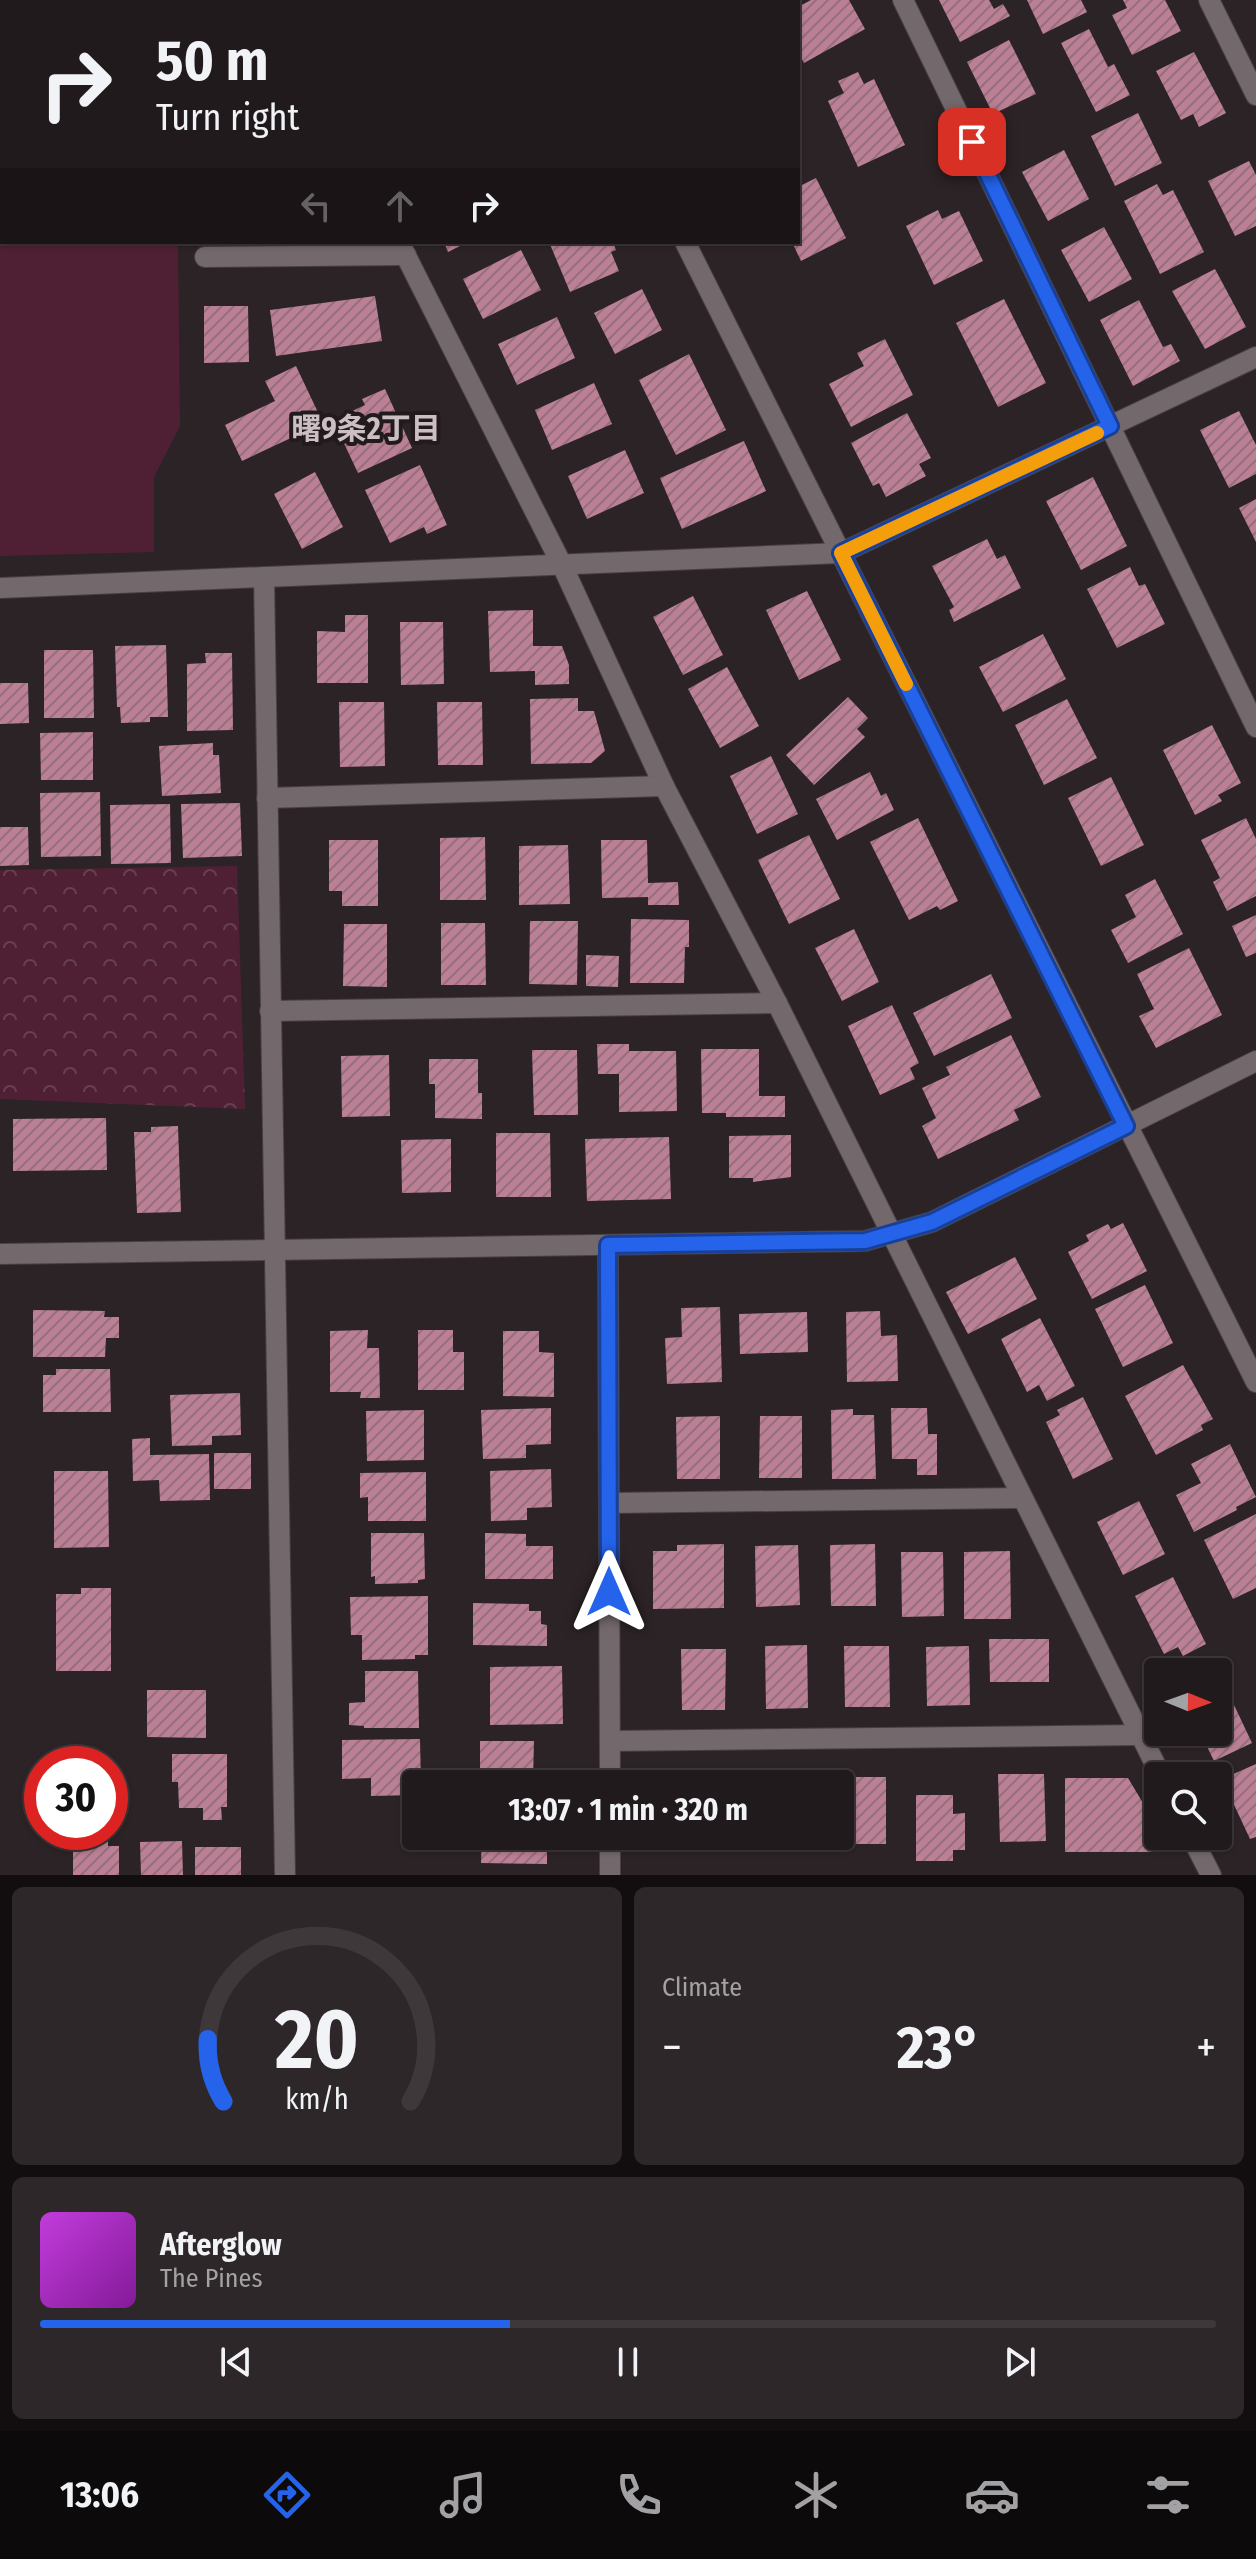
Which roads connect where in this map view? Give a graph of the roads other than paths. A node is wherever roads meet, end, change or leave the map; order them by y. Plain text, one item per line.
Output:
1 (903, 0) edge
2 (1209, 0) edge
3 (1256, 95) edge
4 (686, 244) edge
5 (403, 249) edge
6 (205, 257) dead end
7 (1256, 357) edge
8 (1110, 426) junction
9 (841, 553) junction
10 (562, 565) junction
11 (264, 577) junction
12 (0, 588) edge
13 (1256, 727) edge
14 (664, 786) junction
15 (267, 798) junction
16 (777, 1003) junction
17 (270, 1011) junction
18 (1256, 1061) edge
19 (1126, 1126) junction
20 (891, 1235) junction
21 (608, 1245) junction
22 (273, 1250) junction
23 (0, 1254) edge
24 (1256, 1382) edge
25 (1022, 1498) junction
26 (609, 1503) junction
27 (1141, 1735) junction
28 (610, 1741) junction
29 (1154, 1762) edge
30 (610, 1770) edge
31 (610, 1850) edge
32 (1198, 1850) edge
33 (285, 1875) edge
34 (610, 1875) edge
35 (1211, 1875) edge

1 - 8 street
2 - 3 street
4 - 9 street
5 - 6 street
5 - 10 street
7 - 8 street
8 - 9 street
8 - 13 street
9 - 10 street
9 - 19 street
10 - 11 street
10 - 14 street
11 - 12 street
11 - 15 street
14 - 15 street
14 - 16 street
15 - 17 street
16 - 17 street
16 - 20 street
17 - 22 street
18 - 19 street
19 - 20 street
19 - 24 street
20 - 21 street
20 - 25 street
21 - 22 street
21 - 26 street
22 - 23 street
22 - 33 street
25 - 26 street
25 - 27 street
26 - 28 street
27 - 28 street
27 - 29 street
28 - 30 street
31 - 34 street
32 - 35 street

